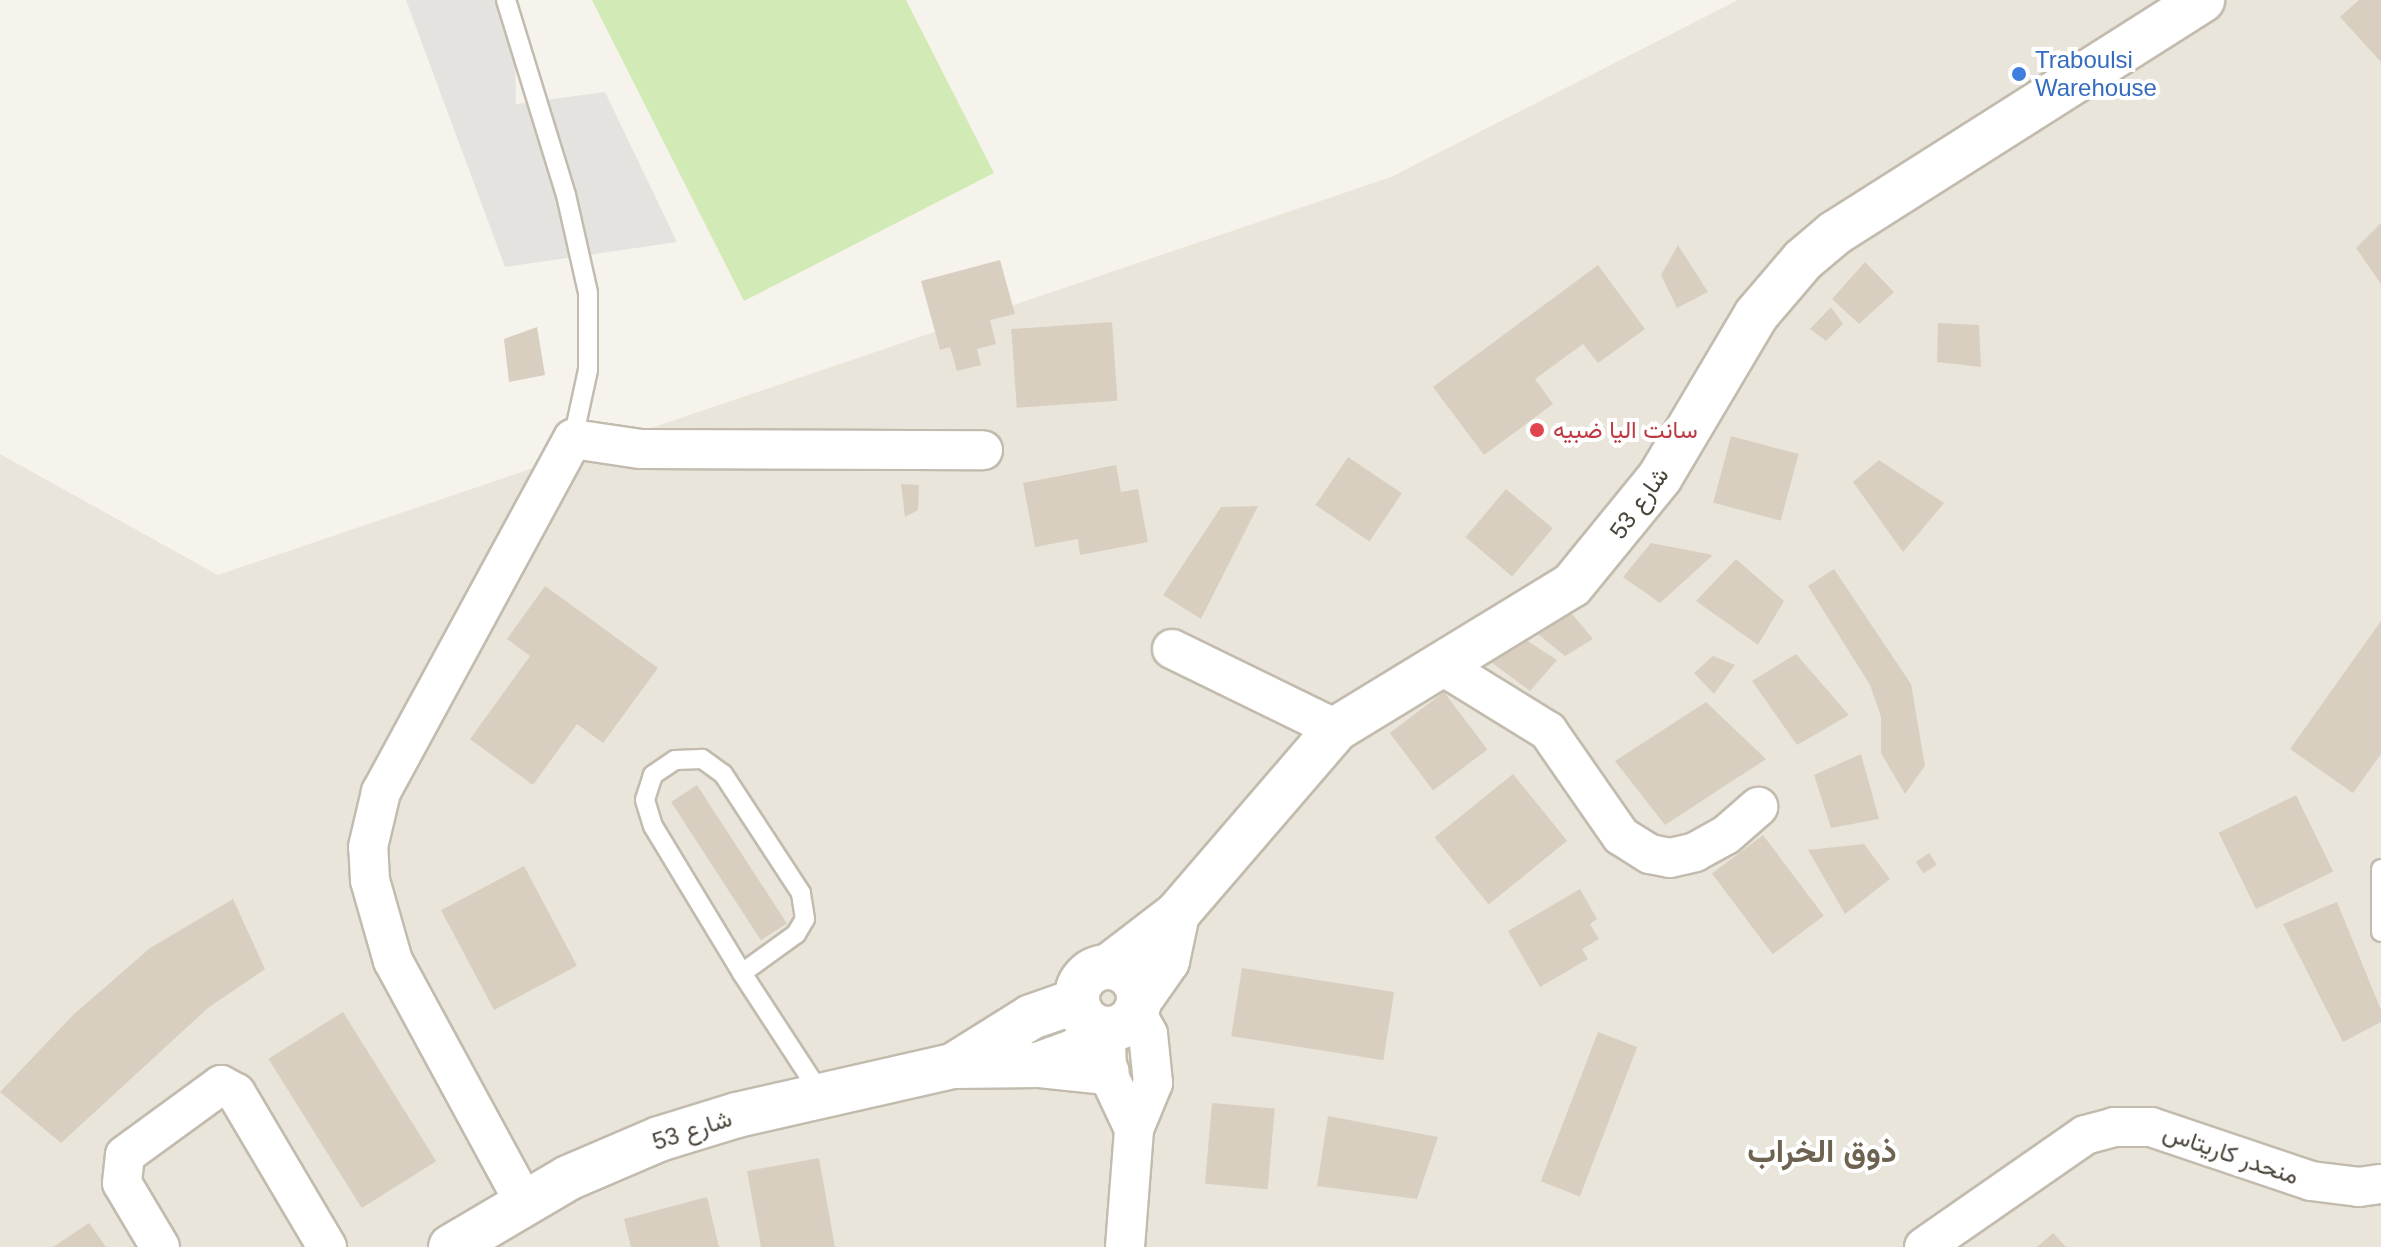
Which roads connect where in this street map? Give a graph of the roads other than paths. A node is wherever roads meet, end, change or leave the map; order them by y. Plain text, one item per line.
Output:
1 (506, 0) edge
2 (2202, 0) edge
3 (573, 439) junction
4 (983, 450) dead end
5 (1172, 649) dead end
6 (1441, 665) junction
7 (1336, 729) junction
8 (1758, 807) dead end
9 (2381, 869) edge
10 (1177, 914) junction
11 (2381, 932) edge
12 (742, 973) junction
13 (1111, 1024) junction
14 (953, 1066) junction
15 (822, 1096) junction
16 (1134, 1129) junction
17 (2381, 1184) edge
18 (524, 1202) junction
19 (160, 1247) edge
20 (327, 1247) edge
21 (451, 1247) edge
22 (1125, 1247) edge
23 (1924, 1247) edge

1 - 3 lane
2 - 6 street, شارع 53
3 - 4 street
3 - 18 street
5 - 7 street
6 - 7 street, شارع 53
6 - 8 street
7 - 10 street, شارع 53
9 - 11 lane
10 - 13 street, شارع 53
10 - 13 street, شارع 53
12 - 12 lane
12 - 15 lane
13 - 14 street, شارع 53
13 - 14 street, شارع 53
13 - 16 street
13 - 16 street
14 - 15 street, شارع 53
15 - 18 street, شارع 53
16 - 22 street
17 - 23 street, منحدر كاريتاس
18 - 21 street, شارع 53
19 - 20 street

